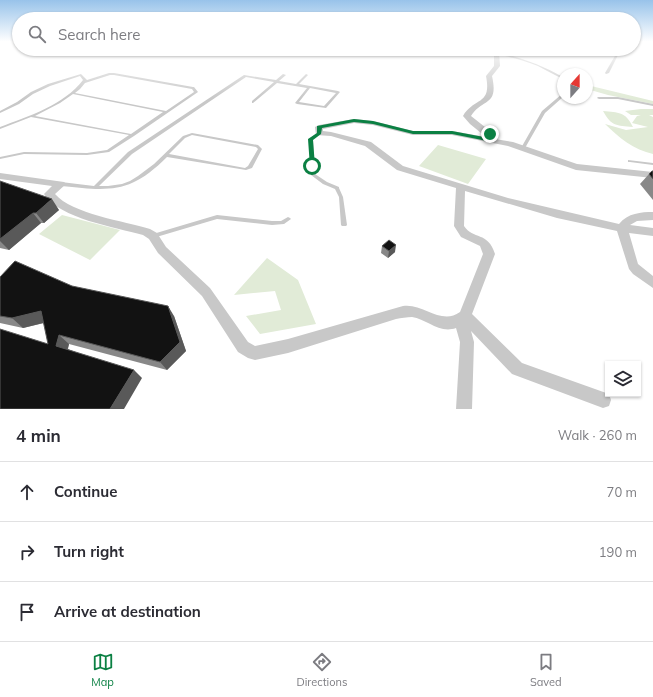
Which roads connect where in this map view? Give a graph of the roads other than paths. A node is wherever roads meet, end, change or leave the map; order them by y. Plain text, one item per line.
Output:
1 (497, 61) edge
2 (526, 61) edge
3 (614, 61) edge
4 (607, 73) dead end
5 (284, 75) dead end
6 (306, 75) dead end
7 (557, 75) edge
8 (278, 81) junction
9 (83, 82) junction
10 (298, 85) junction
11 (309, 87) junction
12 (72, 93) junction
13 (599, 98) dead end
14 (557, 100) edge
15 (253, 102) dead end
16 (653, 104) edge
17 (0, 112) edge
18 (167, 112) junction
19 (31, 116) junction
20 (0, 128) edge
21 (319, 133) junction
22 (133, 135) junction
23 (492, 140) junction
24 (523, 148) junction
25 (165, 155) junction
26 (0, 158) edge
27 (630, 161) dead end
28 (653, 164) edge
29 (653, 175) edge
30 (0, 176) edge
31 (61, 184) junction
32 (461, 186) junction
33 (95, 187) junction
34 (653, 216) edge
35 (288, 219) dead end
36 (344, 225) dead end
37 (622, 228) junction
38 (653, 232) edge
39 (153, 236) junction
40 (653, 283) edge
41 (463, 318) junction
42 (603, 400) dead end
43 (464, 409) edge

1 - 23 street
2 - 7 lane
3 - 4 lane
5 - 8 lane
6 - 10 lane
8 - 10 lane
8 - 15 lane
8 - 33 lane
9 - 12 lane
9 - 17 lane
9 - 18 lane
10 - 11 lane
11 - 11 lane
12 - 18 lane
12 - 19 lane
13 - 16 lane
14 - 24 lane
18 - 22 lane
19 - 20 lane
19 - 22 lane
21 - 23 street
21 - 32 street
21 - 36 lane
22 - 26 lane
23 - 24 street
24 - 29 street
25 - 25 lane
25 - 33 lane
27 - 28 lane
30 - 31 street
31 - 33 lane
31 - 39 street
32 - 37 street
32 - 41 street
34 - 37 street
35 - 39 lane
37 - 38 street
37 - 40 street
39 - 41 street
41 - 42 street
41 - 43 street

